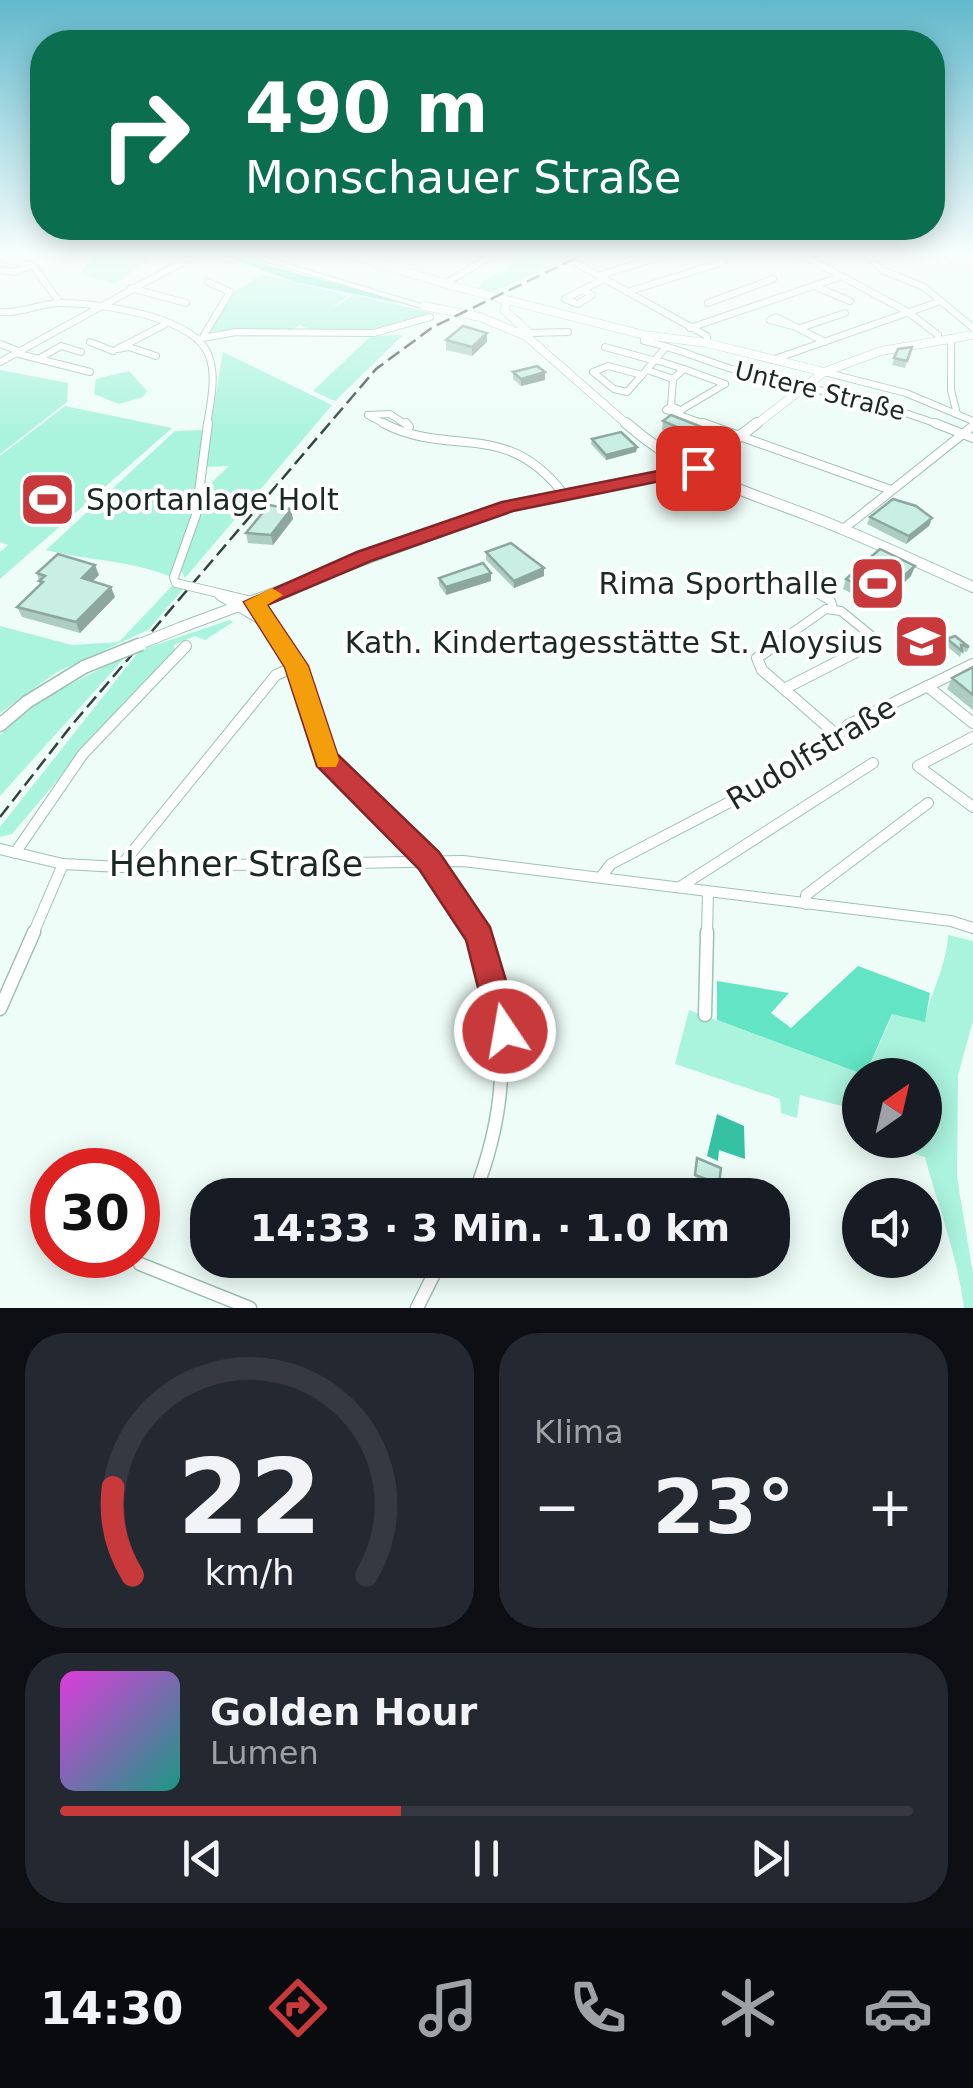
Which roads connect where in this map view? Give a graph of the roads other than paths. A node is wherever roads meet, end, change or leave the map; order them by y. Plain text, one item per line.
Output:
1 (81, 316) edge
2 (130, 316) edge
3 (214, 316) edge
4 (487, 316) edge
5 (497, 316) edge
6 (510, 316) edge
7 (568, 316) edge
8 (669, 316) edge
9 (725, 316) edge
10 (837, 316) edge
11 (897, 316) edge
12 (913, 316) edge
13 (430, 317) dead end
14 (164, 325) junction
15 (690, 328) junction
16 (524, 330) junction
17 (973, 331) edge
18 (568, 332) dead end
19 (644, 335) junction
20 (938, 336) dead end
21 (200, 337) junction
22 (951, 338) junction
23 (90, 342) dead end
24 (825, 342) junction
25 (707, 343) junction
26 (0, 344) edge
27 (606, 347) dead end
28 (124, 348) junction
29 (666, 348) junction
30 (98, 351) dead end
31 (81, 352) dead end
32 (20, 353) junction
33 (156, 356) dead end
34 (37, 360) junction
35 (656, 360) junction
36 (772, 360) junction
37 (0, 362) edge
38 (844, 363) junction
39 (684, 370) junction
40 (90, 372) dead end
41 (645, 372) junction
42 (824, 372) junction
43 (673, 378) junction
44 (860, 380) junction
45 (725, 384) joint
46 (800, 386) junction
47 (676, 410) junction
48 (957, 414) junction
49 (973, 423) edge
50 (411, 429) junction
51 (960, 434) junction
52 (739, 435) junction
53 (973, 438) edge
54 (654, 447) junction
55 (722, 450) junction
56 (714, 460) junction
57 (691, 468) junction
58 (642, 477) junction
59 (728, 480) junction
60 (891, 490) junction
61 (562, 492) junction
62 (844, 528) junction
63 (794, 581) dead end
64 (973, 584) edge
65 (245, 602) junction
66 (833, 608) junction
67 (186, 646) dead end
68 (973, 664) edge
69 (296, 666) junction
70 (928, 686) junction
71 (783, 689) junction
72 (973, 723) edge
73 (0, 725) edge
74 (837, 735) junction
75 (970, 743) edge
76 (908, 758) dead end
77 (872, 763) dead end
78 (918, 766) junction
79 (944, 788) junction
80 (973, 807) edge
81 (0, 849) edge
82 (14, 852) junction
83 (429, 861) junction
84 (63, 864) junction
85 (120, 866) junction
86 (601, 878) junction
87 (680, 888) junction
88 (708, 892) junction
89 (806, 904) junction
90 (973, 928) edge
91 (0, 1009) edge
92 (705, 1014) dead end
93 (481, 1178) edge
94 (160, 1272) edge
95 (433, 1278) edge
96 (250, 1308) edge
97 (417, 1308) edge

1 - 32 street
2 - 14 street
3 - 21 street
4 - 54 main road
5 - 16 main road
6 - 16 main road
7 - 19 main road
8 - 15 street
9 - 15 street
10 - 24 street
11 - 24 street
12 - 20 street
13 - 21 street
14 - 21 street
14 - 28 street
15 - 25 street
16 - 18 street
16 - 57 main road
17 - 22 main road
19 - 25 main road
19 - 29 street
21 - 65 street, bridge
22 - 38 main road
22 - 48 street
23 - 28 street
24 - 36 street
25 - 36 main road
26 - 32 street
27 - 35 street
28 - 30 street
28 - 33 street
29 - 35 street
29 - 46 street, Untere Straße
31 - 34 street
32 - 34 street
32 - 37 street
34 - 40 street
35 - 39 street
35 - 41 street
36 - 42 main road
38 - 42 main road
38 - 44 street
39 - 43 street
39 - 45 street
41 - 41 street
41 - 43 street
42 - 44 street
42 - 46 main road
43 - 47 street
44 - 48 street
45 - 47 street
46 - 51 street, Untere Straße
46 - 52 main road
47 - 52 street
48 - 49 street
49 - 51 street
50 - 50 street
50 - 61 street
51 - 53 street, Untere Straße
51 - 60 street
52 - 55 main road
52 - 60 street
54 - 57 main road
54 - 58 main road
55 - 56 main road
55 - 57 main road
56 - 57 main road
56 - 59 main road
57 - 58 main road
57 - 59 main road
57 - 62 main road
58 - 61 main road
59 - 62 main road
60 - 62 street
61 - 65 main road
62 - 64 main road
63 - 66 street
65 - 69 street
65 - 73 main road, bridge
66 - 71 street
66 - 71 street
67 - 82 street
68 - 70 street, Rudolfstraße
69 - 83 street
69 - 85 street
70 - 72 street
70 - 74 street, Rudolfstraße
71 - 74 street
74 - 86 street, Rudolfstraße
75 - 78 street
76 - 78 street
77 - 87 street
78 - 79 street
79 - 80 street
79 - 89 street
81 - 82 street, Hehner Straße
82 - 84 street, Hehner Straße
83 - 85 street, Hehner Straße
83 - 86 street, Hehner Straße
83 - 93 street
84 - 85 street, Hehner Straße
84 - 91 street
86 - 87 street, Hehner Straße
87 - 88 street, Hehner Straße
88 - 89 street, Hehner Straße
88 - 92 street
89 - 90 street, Hehner Straße
94 - 96 street
95 - 97 street

